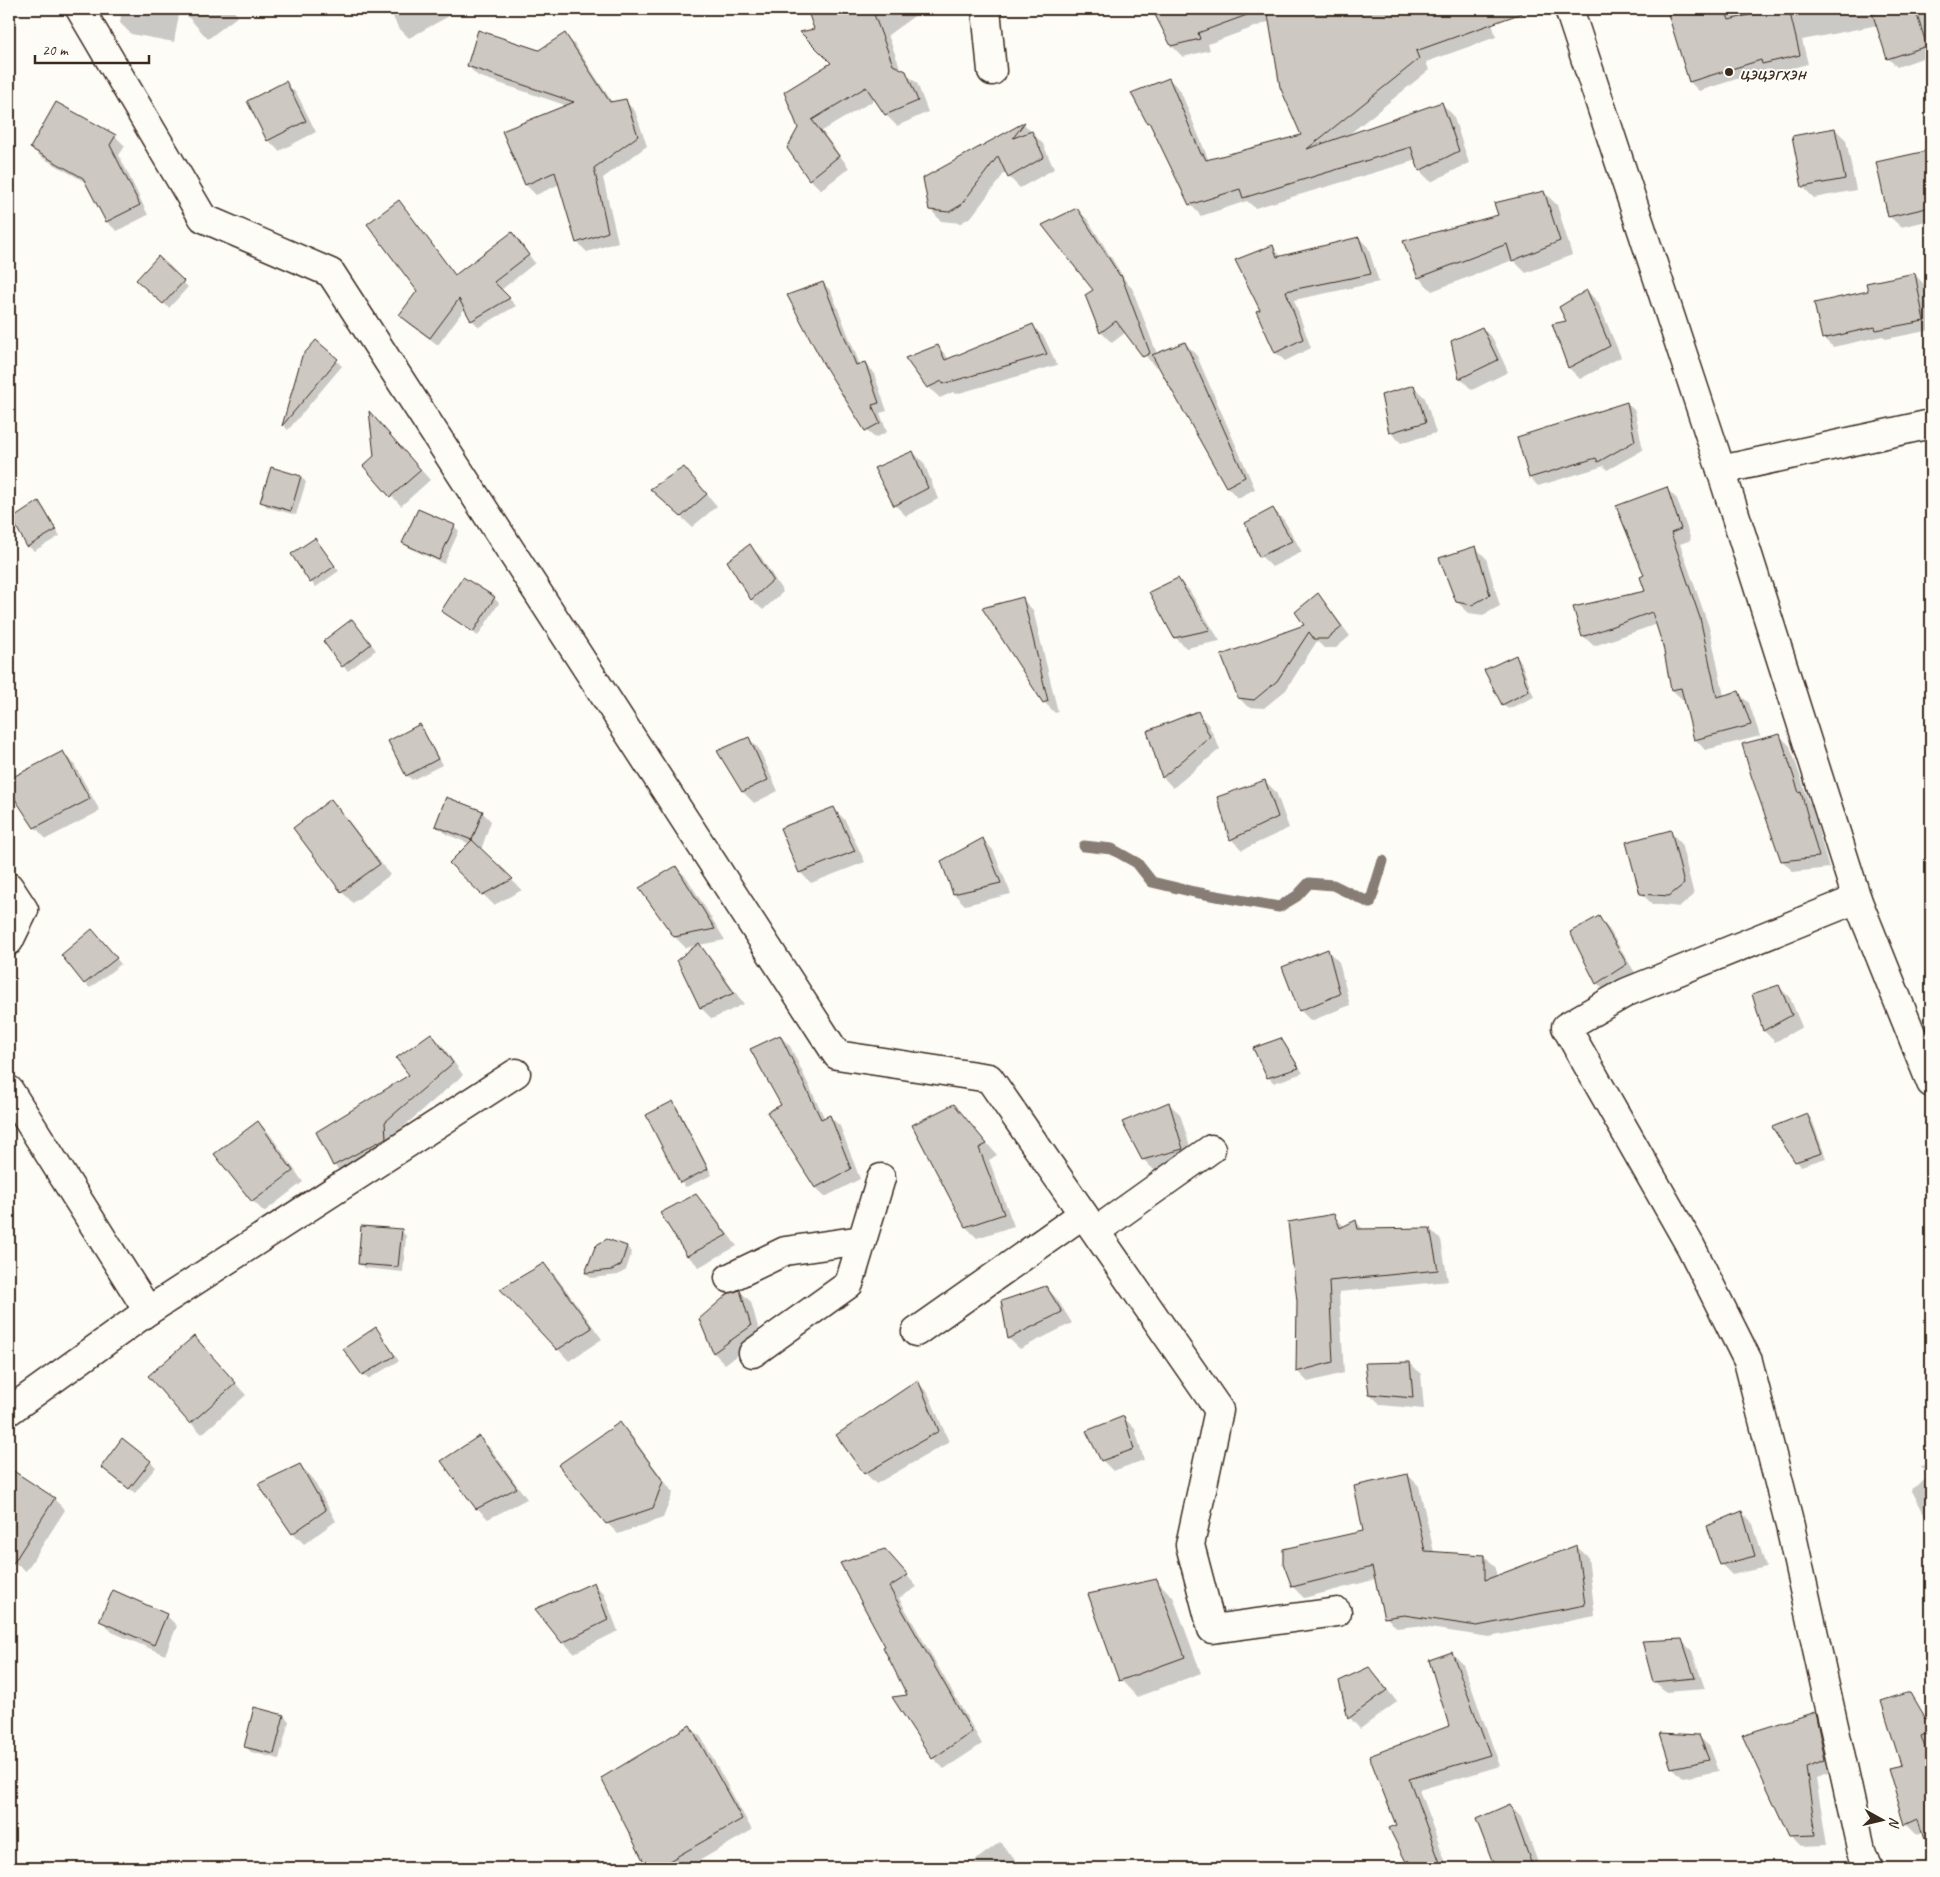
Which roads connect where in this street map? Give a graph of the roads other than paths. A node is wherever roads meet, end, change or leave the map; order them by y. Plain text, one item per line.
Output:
1 (80, 9) edge
2 (986, 9) edge
3 (1569, 9) edge
4 (992, 71) dead end
5 (1931, 424) edge
6 (1721, 470) junction
7 (9, 887) edge
8 (1857, 899) junction
9 (9, 941) edge
10 (516, 1073) dead end
11 (1931, 1083) edge
12 (9, 1090) edge
13 (1212, 1149) dead end
14 (881, 1178) dead end
15 (1090, 1223) junction
16 (862, 1240) junction
17 (730, 1278) dead end
18 (148, 1311) junction
19 (916, 1332) dead end
20 (753, 1353) dead end
21 (9, 1411) edge
22 (1337, 1612) dead end
23 (1868, 1868) edge

1 - 15 street
2 - 4 street
3 - 6 street
5 - 6 street
6 - 8 street
7 - 9 street
8 - 11 street
8 - 23 street
10 - 18 street
12 - 18 street
13 - 15 street
14 - 16 street
15 - 19 street
15 - 22 street
16 - 17 street
16 - 20 street
18 - 21 street

